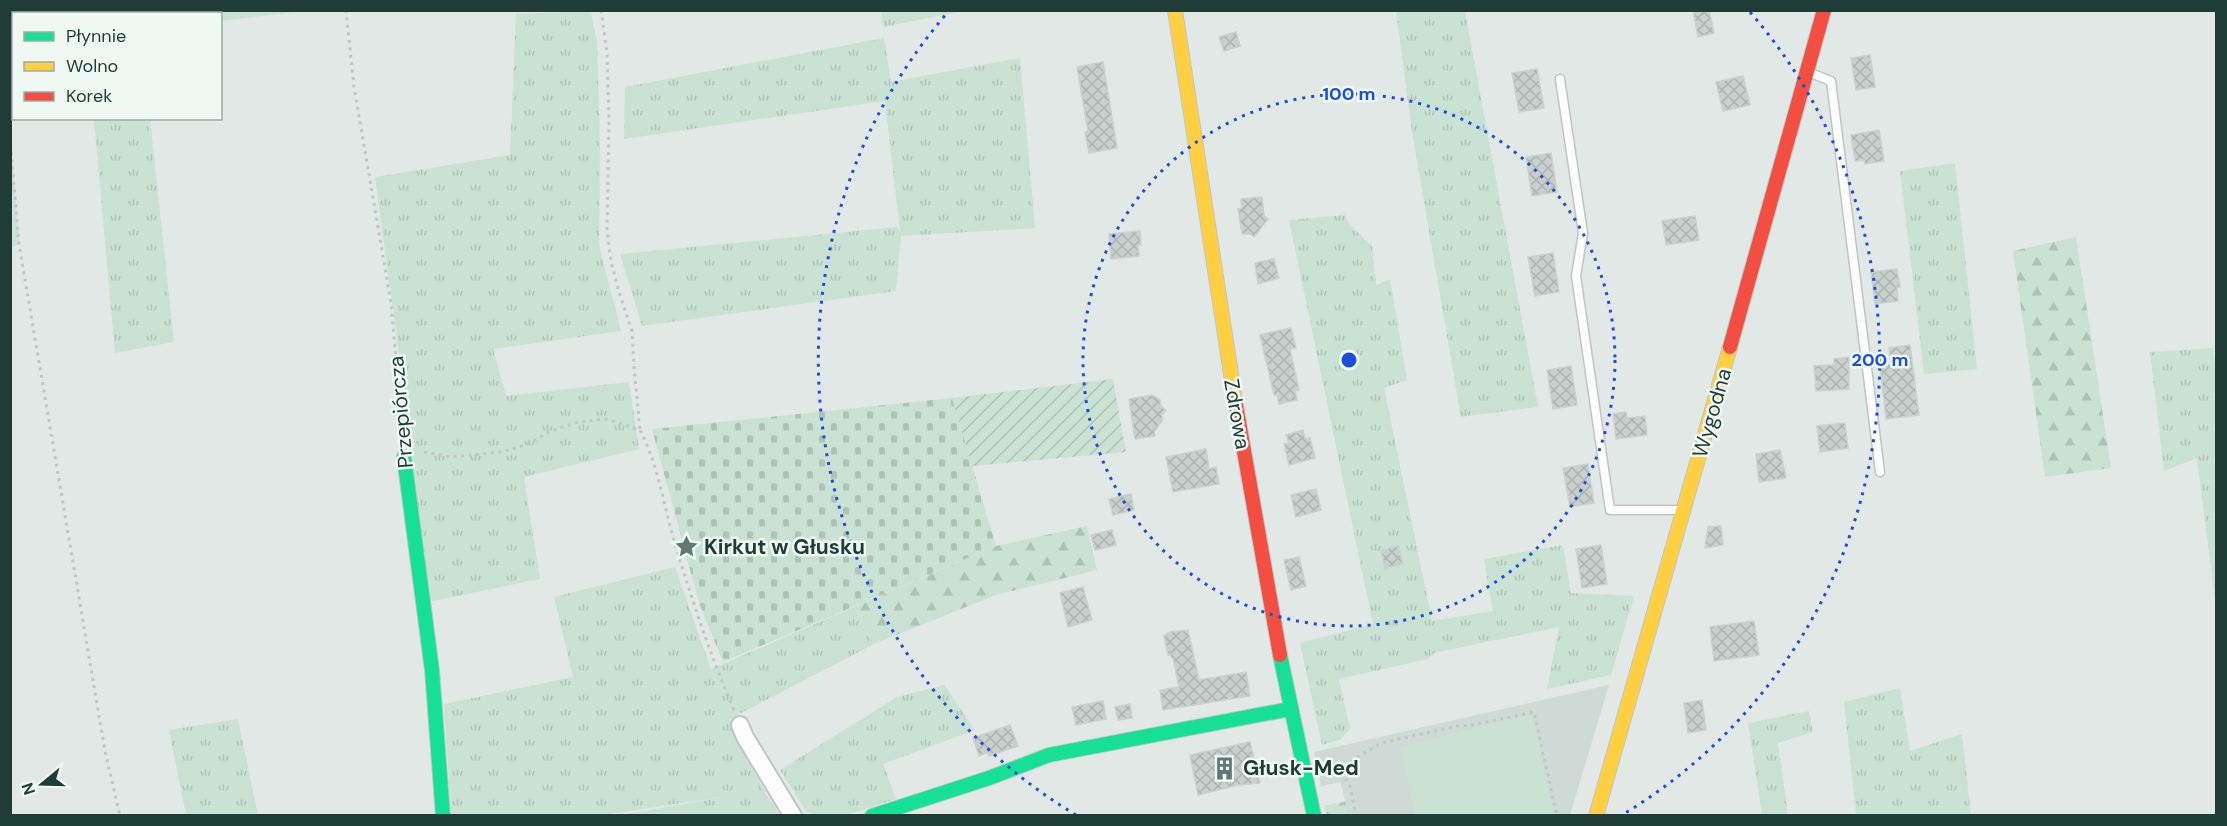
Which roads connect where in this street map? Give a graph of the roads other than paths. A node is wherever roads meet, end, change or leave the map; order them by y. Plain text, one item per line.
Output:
1 (1175, 10) edge
2 (1824, 10) edge
3 (1808, 72) junction
4 (1560, 79) dead end
5 (404, 457) road end
6 (1880, 472) dead end
7 (1684, 511) junction
8 (1290, 709) junction
9 (740, 725) road end
10 (443, 816) edge
11 (793, 816) edge
12 (872, 816) edge
13 (1314, 816) edge
14 (1596, 816) edge

1 - 8 street, Zdrowa
2 - 3 street, Wygodna
3 - 6 lane
3 - 7 street, Wygodna
4 - 7 lane
5 - 10 street, Przepiórcza
7 - 14 street, Wygodna
8 - 12 street
8 - 13 street, Zdrowa
9 - 11 street

